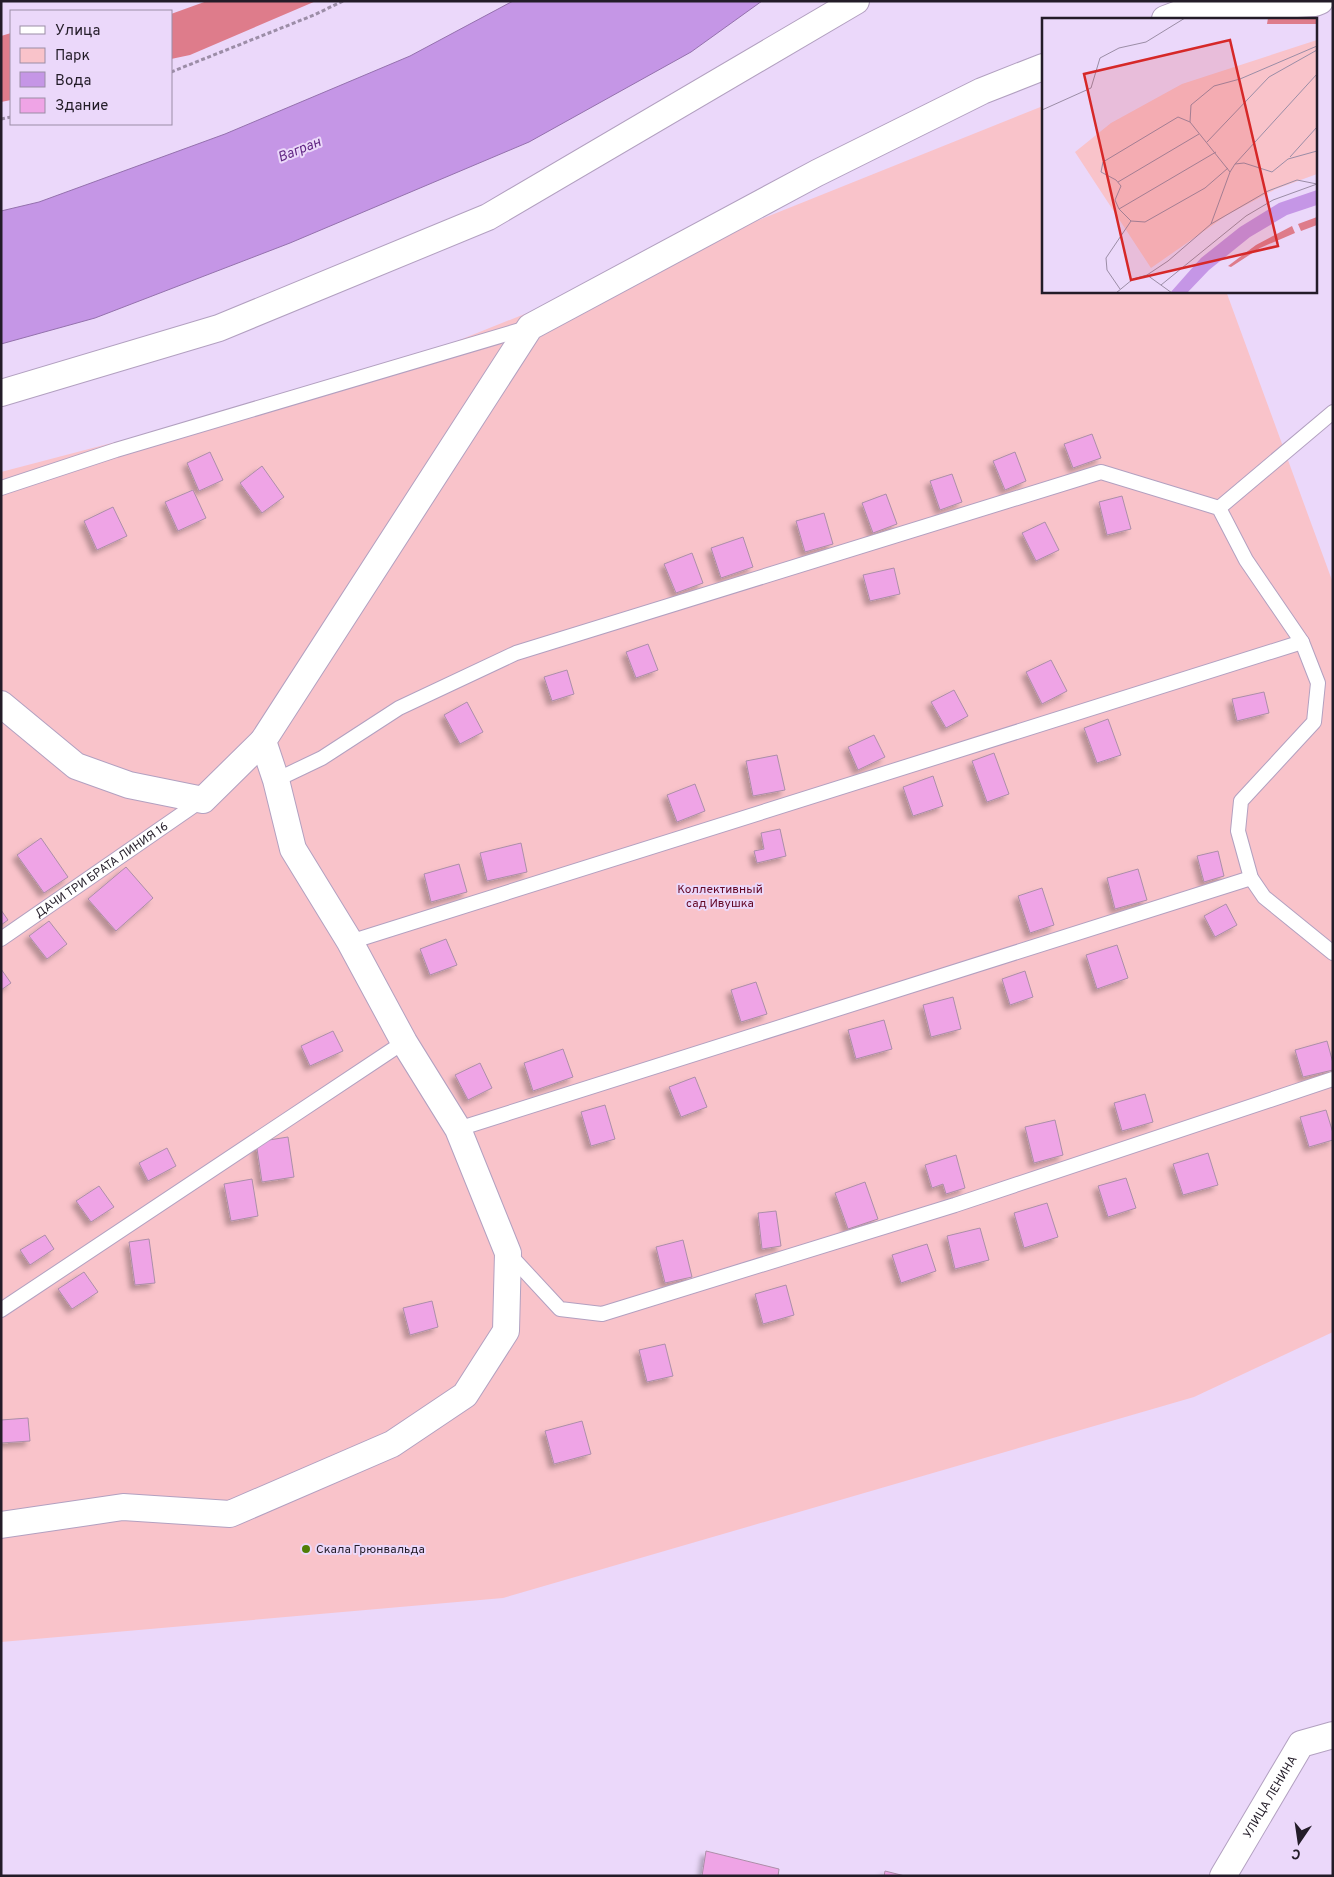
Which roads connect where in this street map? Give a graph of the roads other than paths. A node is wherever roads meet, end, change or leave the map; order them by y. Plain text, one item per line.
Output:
1 (856, 1) edge
2 (1320, 1) edge
3 (1178, 10) edge
4 (1042, 67) edge
5 (530, 328) junction
6 (1, 393) edge
7 (1333, 412) edge
8 (1, 488) edge
9 (1219, 508) junction
10 (1302, 642) junction
11 (1, 704) edge
12 (263, 741) junction
13 (276, 780) junction
14 (202, 800) junction
15 (1250, 878) junction
16 (1, 939) edge
17 (350, 942) junction
18 (1333, 952) edge
19 (404, 1042) junction
20 (1333, 1079) edge
21 (458, 1129) junction
22 (508, 1253) junction
23 (1, 1310) edge
24 (1, 1524) edge
25 (1333, 1735) edge
26 (1223, 1876) edge

1 - 6 street
2 - 3 street
4 - 5 street
5 - 8 lane
5 - 12 street
7 - 9 lane
9 - 10 lane
9 - 13 lane
10 - 15 lane
10 - 17 lane
11 - 14 street
12 - 13 street
12 - 14 street
13 - 17 street
14 - 16 lane, ДАЧИ ТРИ БРАТА ЛИНИЯ 16
15 - 18 lane
15 - 21 lane
17 - 19 street
19 - 21 street
19 - 23 lane
20 - 22 lane
21 - 22 street
22 - 24 street
25 - 26 street, УЛИЦА ЛЕНИНА

